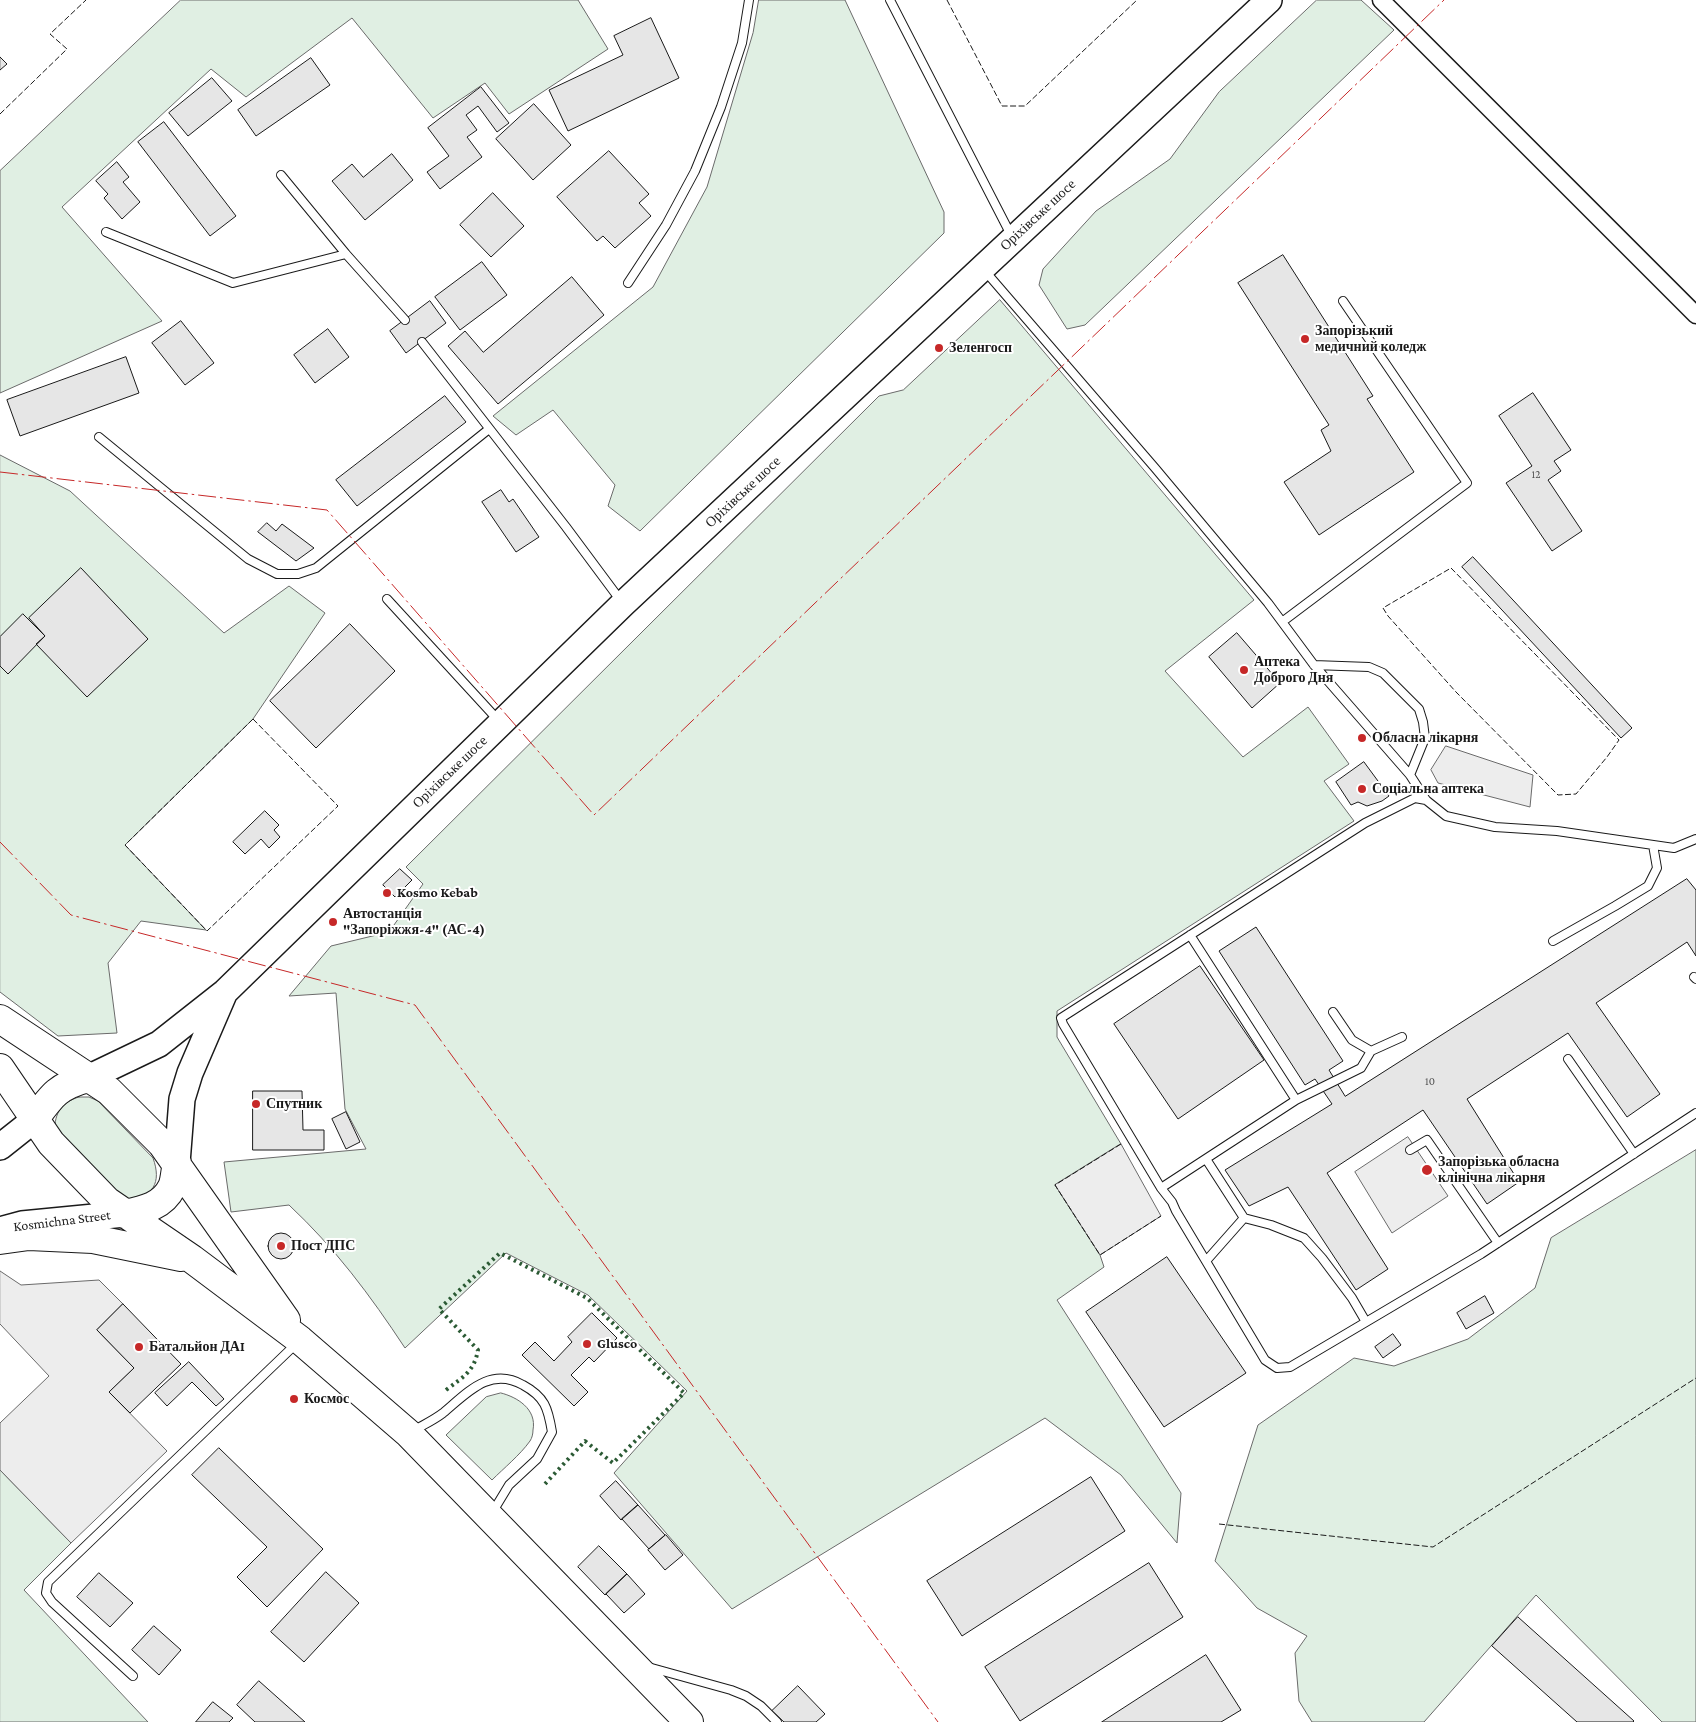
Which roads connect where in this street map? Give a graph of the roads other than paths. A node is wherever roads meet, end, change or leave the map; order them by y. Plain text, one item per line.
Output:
1 (749, 0) edge
2 (890, 0) edge
3 (1268, 0) edge
4 (1381, 0) edge
5 (281, 174) dead end
6 (106, 232) dead end
7 (1013, 238) junction
8 (346, 254) junction
9 (982, 268) junction
10 (628, 283) dead end
11 (1343, 301) dead end
12 (1696, 315) edge
13 (405, 320) dead end
14 (422, 342) dead end
15 (489, 429) junction
16 (99, 437) dead end
17 (387, 599) dead end
18 (623, 604) junction
19 (1282, 622) junction
20 (1314, 665) junction
21 (501, 723) junction
22 (1410, 775) junction
23 (1426, 800) junction
24 (1696, 839) edge
25 (1653, 845) junction
26 (1190, 935) junction
27 (1553, 941) dead end
28 (225, 992) junction
29 (1333, 1012) dead end
30 (0, 1018) edge
31 (1402, 1038) dead end
32 (1371, 1051) junction
33 (1568, 1059) dead end
34 (0, 1068) edge
35 (88, 1078) junction
36 (1296, 1100) junction
37 (1696, 1113) edge
38 (34, 1120) junction
39 (0, 1147) edge
40 (1410, 1150) dead end
41 (1634, 1154) junction
42 (1206, 1159) junction
43 (177, 1163) junction
44 (1161, 1188) junction
45 (125, 1214) junction
46 (1244, 1218) junction
47 (0, 1230) edge
48 (0, 1240) edge
49 (1498, 1243) junction
50 (192, 1259) junction
51 (1206, 1261) junction
52 (1366, 1322) junction
53 (300, 1340) junction
54 (409, 1434) junction
55 (490, 1517) junction
56 (631, 1662) junction
57 (133, 1676) dead end
58 (689, 1722) edge
59 (777, 1722) edge

1 - 10 lane
2 - 7 lane
3 - 7 main road, Оріхівське шосе
4 - 12 street
5 - 8 lane
6 - 8 lane
7 - 9 main road, Оріхівське шосе
8 - 13 lane
9 - 18 main road, Оріхівське шосе
9 - 19 lane
11 - 19 lane
14 - 15 lane
15 - 16 lane
15 - 18 lane
17 - 21 lane
18 - 21 main road, Оріхівське шосе
19 - 20 lane
20 - 22 lane
20 - 22 lane
21 - 28 main road, Оріхівське шосе
22 - 23 lane
23 - 25 lane
23 - 26 lane
24 - 25 lane
25 - 27 lane
26 - 36 lane
26 - 44 lane
28 - 35 main road, Оріхівське шосе
28 - 43 main road, Оріхівське шосе
29 - 32 lane
30 - 35 highway
31 - 32 lane
32 - 36 lane
33 - 41 lane
34 - 38 highway
35 - 38 highway
35 - 43 highway
36 - 42 lane
37 - 41 lane
38 - 39 main road
38 - 45 highway
40 - 49 lane
41 - 49 lane
42 - 44 lane
42 - 46 lane
43 - 45 highway
43 - 53 highway
44 - 51 lane
45 - 47 main road, Kosmichna Street
45 - 50 highway
46 - 51 lane
46 - 52 lane
48 - 50 highway
49 - 52 lane
50 - 53 highway
51 - 52 lane
53 - 54 highway
53 - 57 lane
54 - 55 highway
54 - 55 lane
55 - 56 highway
56 - 58 highway
56 - 59 lane

